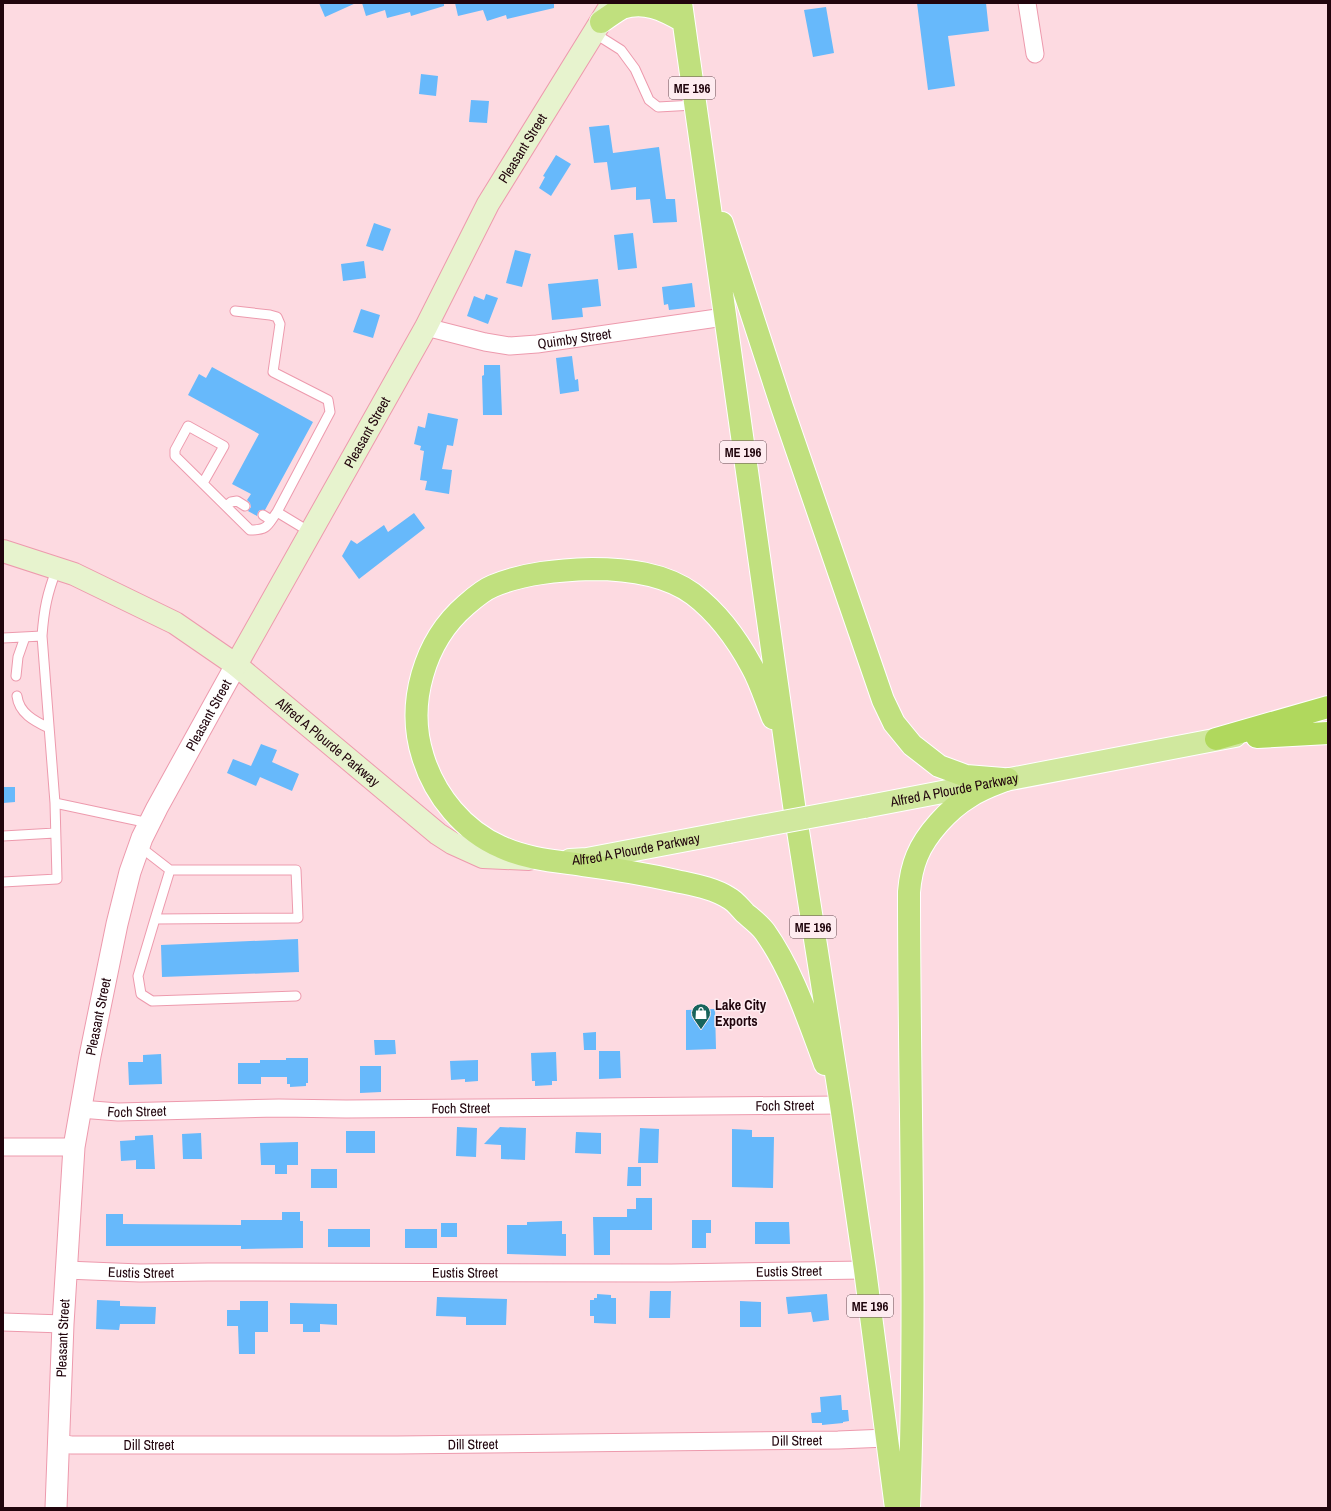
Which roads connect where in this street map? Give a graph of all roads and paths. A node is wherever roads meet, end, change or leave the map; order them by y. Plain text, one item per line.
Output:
1 (612, 3) edge
2 (1027, 3) edge
3 (682, 12) edge
4 (597, 28) junction
5 (1035, 54) dead end
6 (694, 104) junction
7 (702, 154) junction
8 (235, 311) dead end
9 (724, 317) junction
10 (426, 327) junction
11 (203, 483) junction
12 (226, 506) junction
13 (244, 506) dead end
14 (277, 512) junction
15 (263, 514) dead end
16 (271, 520) junction
17 (310, 532) junction
18 (3, 551) edge
19 (57, 568) junction
20 (42, 636) junction
21 (25, 637) junction
22 (3, 638) edge
23 (236, 665) junction
24 (16, 676) dead end
25 (17, 696) dead end
26 (1328, 707) edge
27 (1328, 718) edge
28 (49, 728) junction
29 (1328, 733) edge
30 (1216, 739) junction
31 (786, 749) junction
32 (1008, 779) junction
33 (55, 803) junction
34 (149, 823) junction
35 (55, 833) junction
36 (3, 836) edge
37 (139, 846) junction
38 (549, 860) junction
39 (170, 870) junction
40 (3, 882) edge
41 (155, 919) junction
42 (296, 996) dead end
43 (841, 1105) junction
44 (80, 1109) junction
45 (3, 1147) edge
46 (74, 1147) junction
47 (66, 1270) junction
48 (865, 1270) junction
49 (3, 1322) edge
50 (63, 1324) junction
51 (887, 1438) junction
52 (59, 1443) junction
53 (56, 1508) edge
54 (896, 1508) edge
55 (909, 1508) edge

1 - 4 main road, Pleasant Street
2 - 5 street
3 - 4 highway
3 - 6 highway, ME 196
4 - 6 lane
4 - 10 main road, Pleasant Street
6 - 7 highway, ME 196
7 - 9 highway, ME 196
7 - 32 highway
8 - 14 lane
9 - 10 street, Quimby Street
9 - 31 highway, ME 196
10 - 17 main road, Pleasant Street
11 - 11 lane
11 - 12 lane
12 - 13 lane
12 - 16 lane
14 - 16 lane
14 - 17 lane
15 - 16 lane
17 - 23 main road, Pleasant Street
18 - 19 main road, Alfred A Plourde Parkway
19 - 20 lane
19 - 23 main road, Alfred A Plourde Parkway
20 - 21 lane
20 - 28 lane
21 - 22 lane
21 - 24 lane
23 - 34 street, Pleasant Street
23 - 38 main road, Alfred A Plourde Parkway
25 - 28 lane
26 - 30 highway
27 - 30 main road, Alfred A Plourde Parkway
28 - 33 lane
29 - 30 highway
30 - 32 main road, Alfred A Plourde Parkway
31 - 38 highway
31 - 43 highway, ME 196
32 - 38 main road, Alfred A Plourde Parkway, bridge
32 - 55 highway
33 - 34 lane
33 - 35 lane
34 - 37 street, Pleasant Street
35 - 36 lane
35 - 40 lane
37 - 39 lane
37 - 44 street, Pleasant Street
38 - 43 highway
39 - 41 lane
39 - 41 lane
41 - 42 lane
43 - 44 street, Foch Street
43 - 48 highway, ME 196
44 - 46 street, Pleasant Street
45 - 46 street
46 - 47 street, Pleasant Street
47 - 48 street, Eustis Street
47 - 50 street, Pleasant Street
48 - 51 highway, ME 196
49 - 50 street
50 - 52 street, Pleasant Street
51 - 52 street, Dill Street
51 - 54 highway, ME 196
52 - 53 street, Pleasant Street

